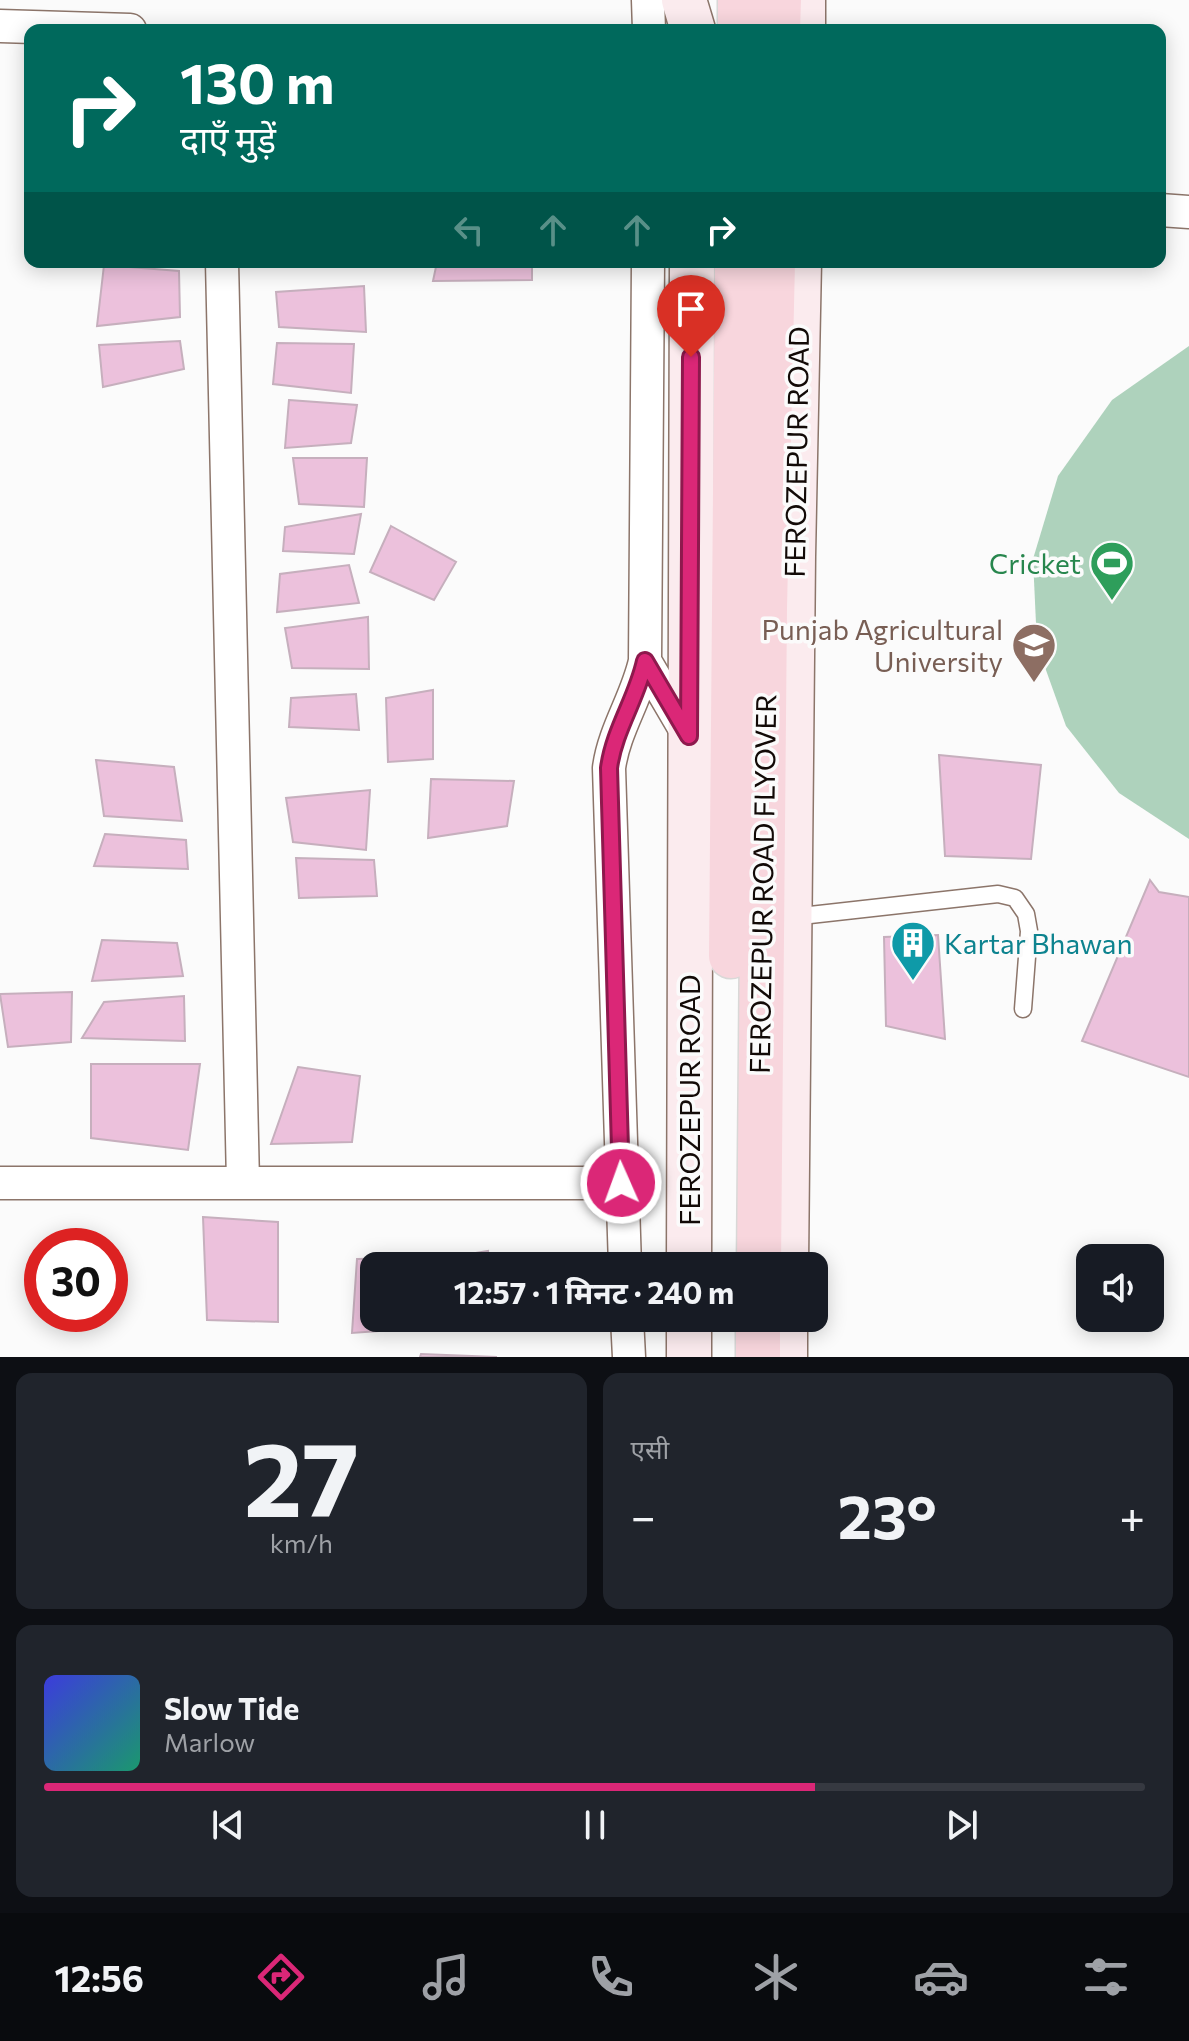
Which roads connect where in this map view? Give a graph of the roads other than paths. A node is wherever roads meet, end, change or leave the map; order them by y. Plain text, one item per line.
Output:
1 (648, 0) edge
2 (684, 0) edge
3 (693, 0) edge
4 (740, 0) edge
5 (779, 0) edge
6 (796, 0) edge
7 (803, 0) edge
8 (649, 24) edge
9 (691, 24) edge
10 (693, 24) edge
11 (740, 24) edge
12 (778, 24) edge
13 (795, 24) edge
14 (803, 24) edge
15 (0, 26) edge
16 (24, 27) edge
17 (1166, 210) edge
18 (1189, 212) edge
19 (222, 268) edge
20 (648, 268) edge
21 (692, 268) edge
22 (737, 268) edge
23 (773, 268) edge
24 (799, 268) edge
25 (645, 661) junction
26 (689, 736) junction
27 (790, 917) junction
28 (1023, 1009) dead end
29 (243, 1182) junction
30 (0, 1183) edge
31 (621, 1183) junction
32 (624, 1252) edge
33 (689, 1252) edge
34 (728, 1252) edge
35 (759, 1252) edge
36 (786, 1252) edge
37 (628, 1332) edge
38 (689, 1332) edge
39 (728, 1332) edge
40 (758, 1332) edge
41 (785, 1332) edge
42 (629, 1357) edge
43 (689, 1357) edge
44 (728, 1357) edge
45 (758, 1357) edge
46 (785, 1357) edge

1 - 8 street
2 - 9 main road
3 - 10 main road
4 - 11 main road
5 - 12 main road
6 - 13 main road
7 - 14 main road
15 - 16 street
17 - 18 street
19 - 29 street
20 - 25 street
21 - 26 main road, FEROZEPUR ROAD
22 - 34 main road, FEROZEPUR ROAD FLYOVER
23 - 35 main road, FEROZEPUR ROAD FLYOVER
24 - 27 main road, FEROZEPUR ROAD
25 - 26 street
25 - 31 street
26 - 33 main road, FEROZEPUR ROAD
27 - 28 lane
27 - 36 main road, FEROZEPUR ROAD
29 - 30 street
29 - 31 street
31 - 32 street
37 - 42 street
38 - 43 main road
39 - 44 main road
40 - 45 main road
41 - 46 main road

